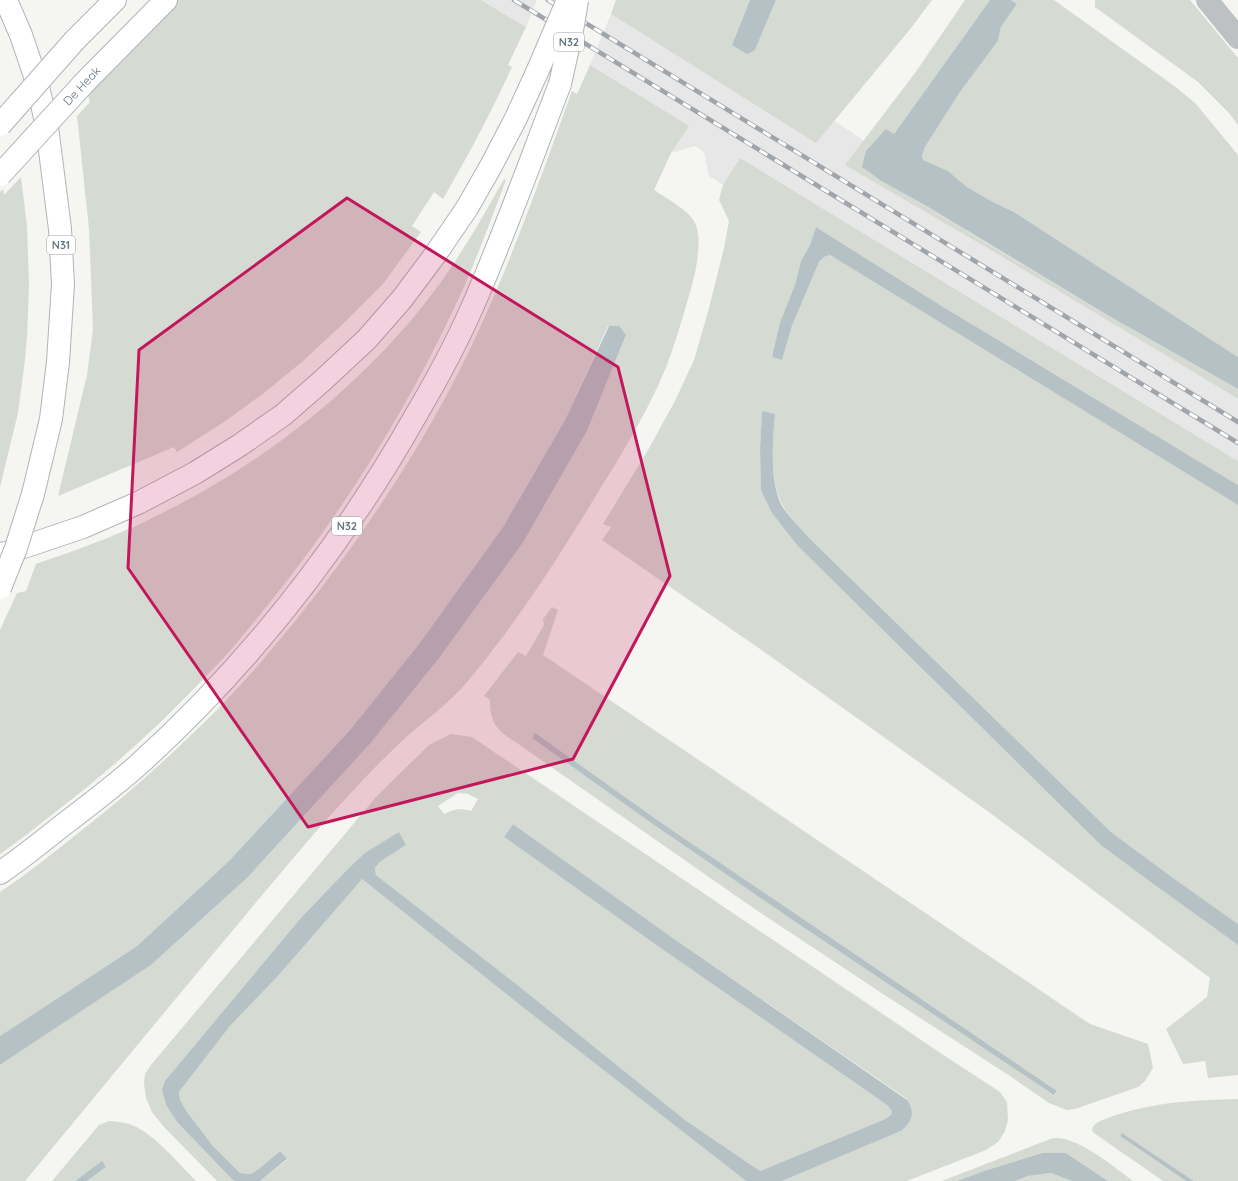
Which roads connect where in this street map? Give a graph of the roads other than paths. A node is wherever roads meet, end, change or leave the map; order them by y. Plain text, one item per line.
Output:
1 (6, 0) edge
2 (115, 0) edge
3 (166, 0) edge
4 (568, 0) edge
5 (577, 0) edge
6 (1207, 0) edge
7 (1238, 38) edge
8 (0, 125) edge
9 (0, 175) edge
10 (0, 554) edge
11 (0, 588) edge
12 (0, 872) edge

1 - 11 highway, N31, bridge
2 - 8 highway, bridge
3 - 9 highway, De Heak, bridge
4 - 10 highway, N32, bridge
5 - 12 highway, N32, bridge
6 - 7 street

